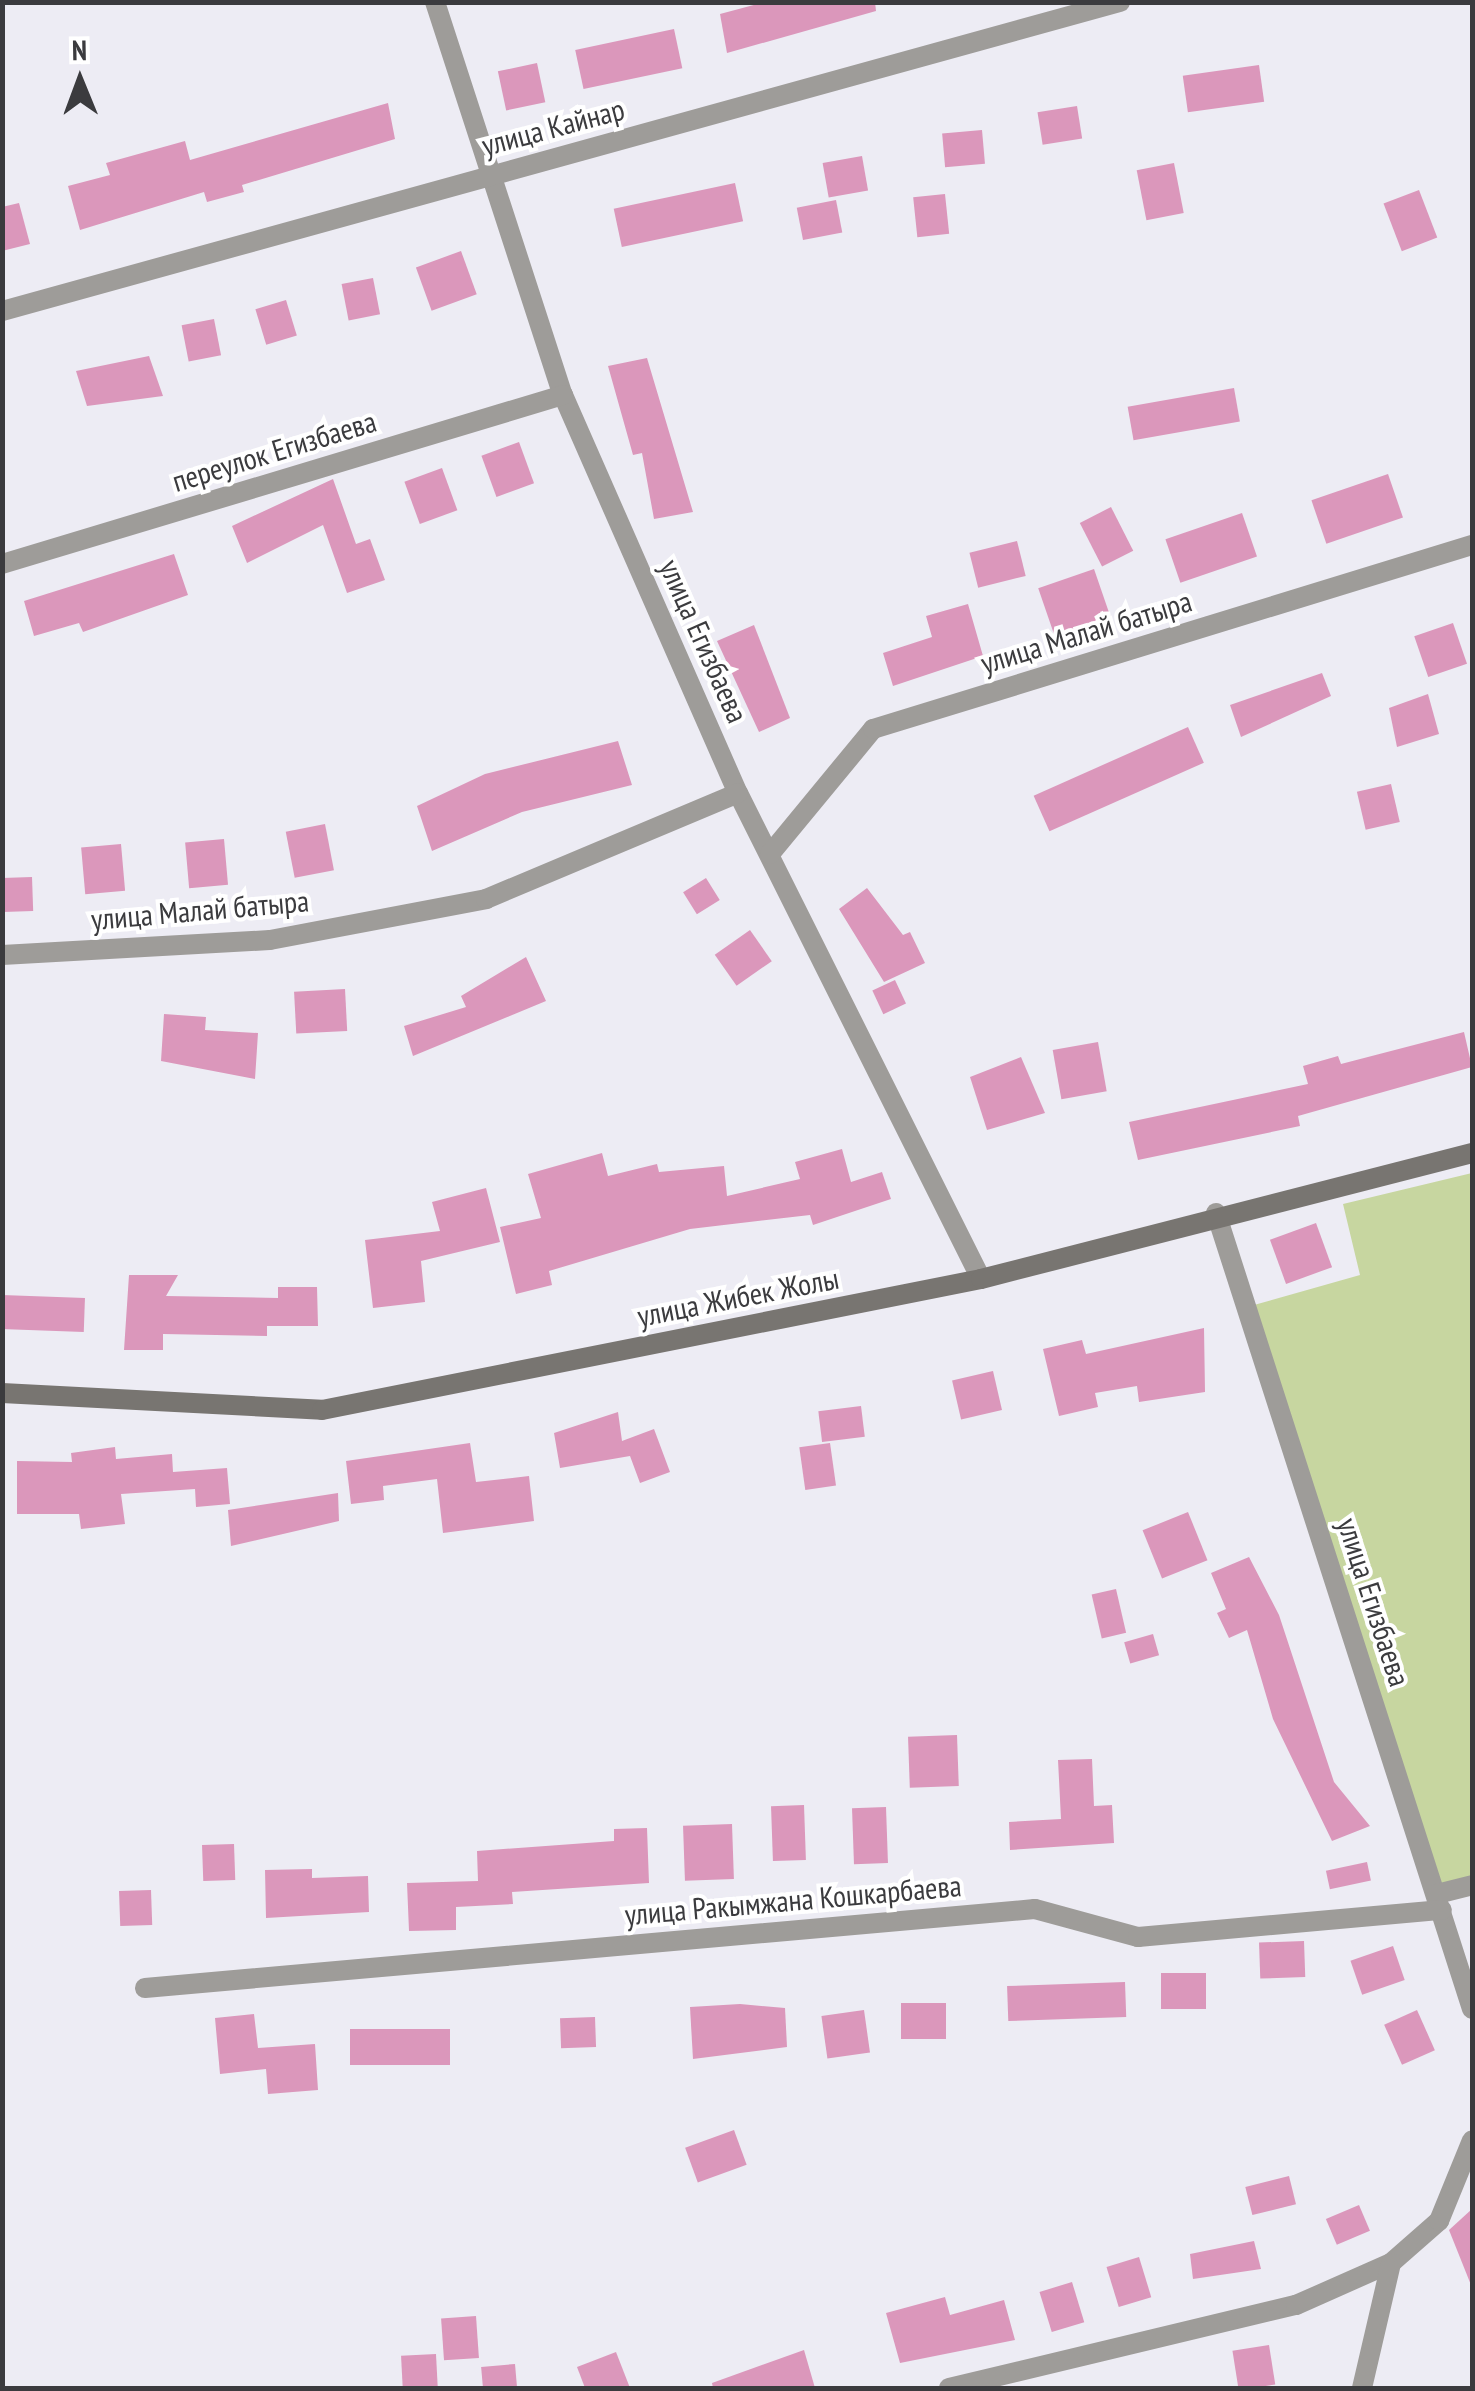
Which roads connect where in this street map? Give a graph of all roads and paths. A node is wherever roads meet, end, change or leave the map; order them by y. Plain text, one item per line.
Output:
1 (434, 2) edge
2 (1120, 2) edge
3 (488, 176) junction
4 (2, 312) edge
5 (563, 395) junction
6 (1472, 545) edge
7 (2, 564) edge
8 (738, 794) junction
9 (770, 854) junction
10 (2, 956) edge
11 (1472, 1154) edge
12 (1216, 1213) junction
13 (981, 1279) junction
14 (2, 1393) edge
15 (1472, 1885) edge
16 (1439, 1902) junction
17 (1449, 1934) junction
18 (1472, 1952) edge
19 (146, 1988) dead end
20 (1472, 2009) edge
21 (1472, 2140) edge
22 (1392, 2263) junction
23 (949, 2388) edge
24 (1362, 2388) edge

1 - 3 street, улица Егизбаева
2 - 3 street, улица Кайнар
3 - 4 street, улица Кайнар
3 - 5 street, улица Егизбаева
5 - 7 street, переулок Егизбаева
5 - 8 street, улица Егизбаева
6 - 9 street, улица Малай батыра
8 - 9 street, улица Егизбаева
8 - 10 street, улица Малай батыра
9 - 13 street, улица Егизбаева
11 - 12 main road, улица Жибек Жолы
12 - 13 main road, улица Жибек Жолы
12 - 16 street, улица Егизбаева
13 - 14 main road, улица Жибек Жолы
15 - 16 street, улица Ракымжана Кошкарбаева
16 - 17 street, улица Егизбаева
16 - 19 street, улица Ракымжана Кошкарбаева
17 - 18 street
17 - 20 street, улица Егизбаева
21 - 22 street
22 - 23 street
22 - 24 street

